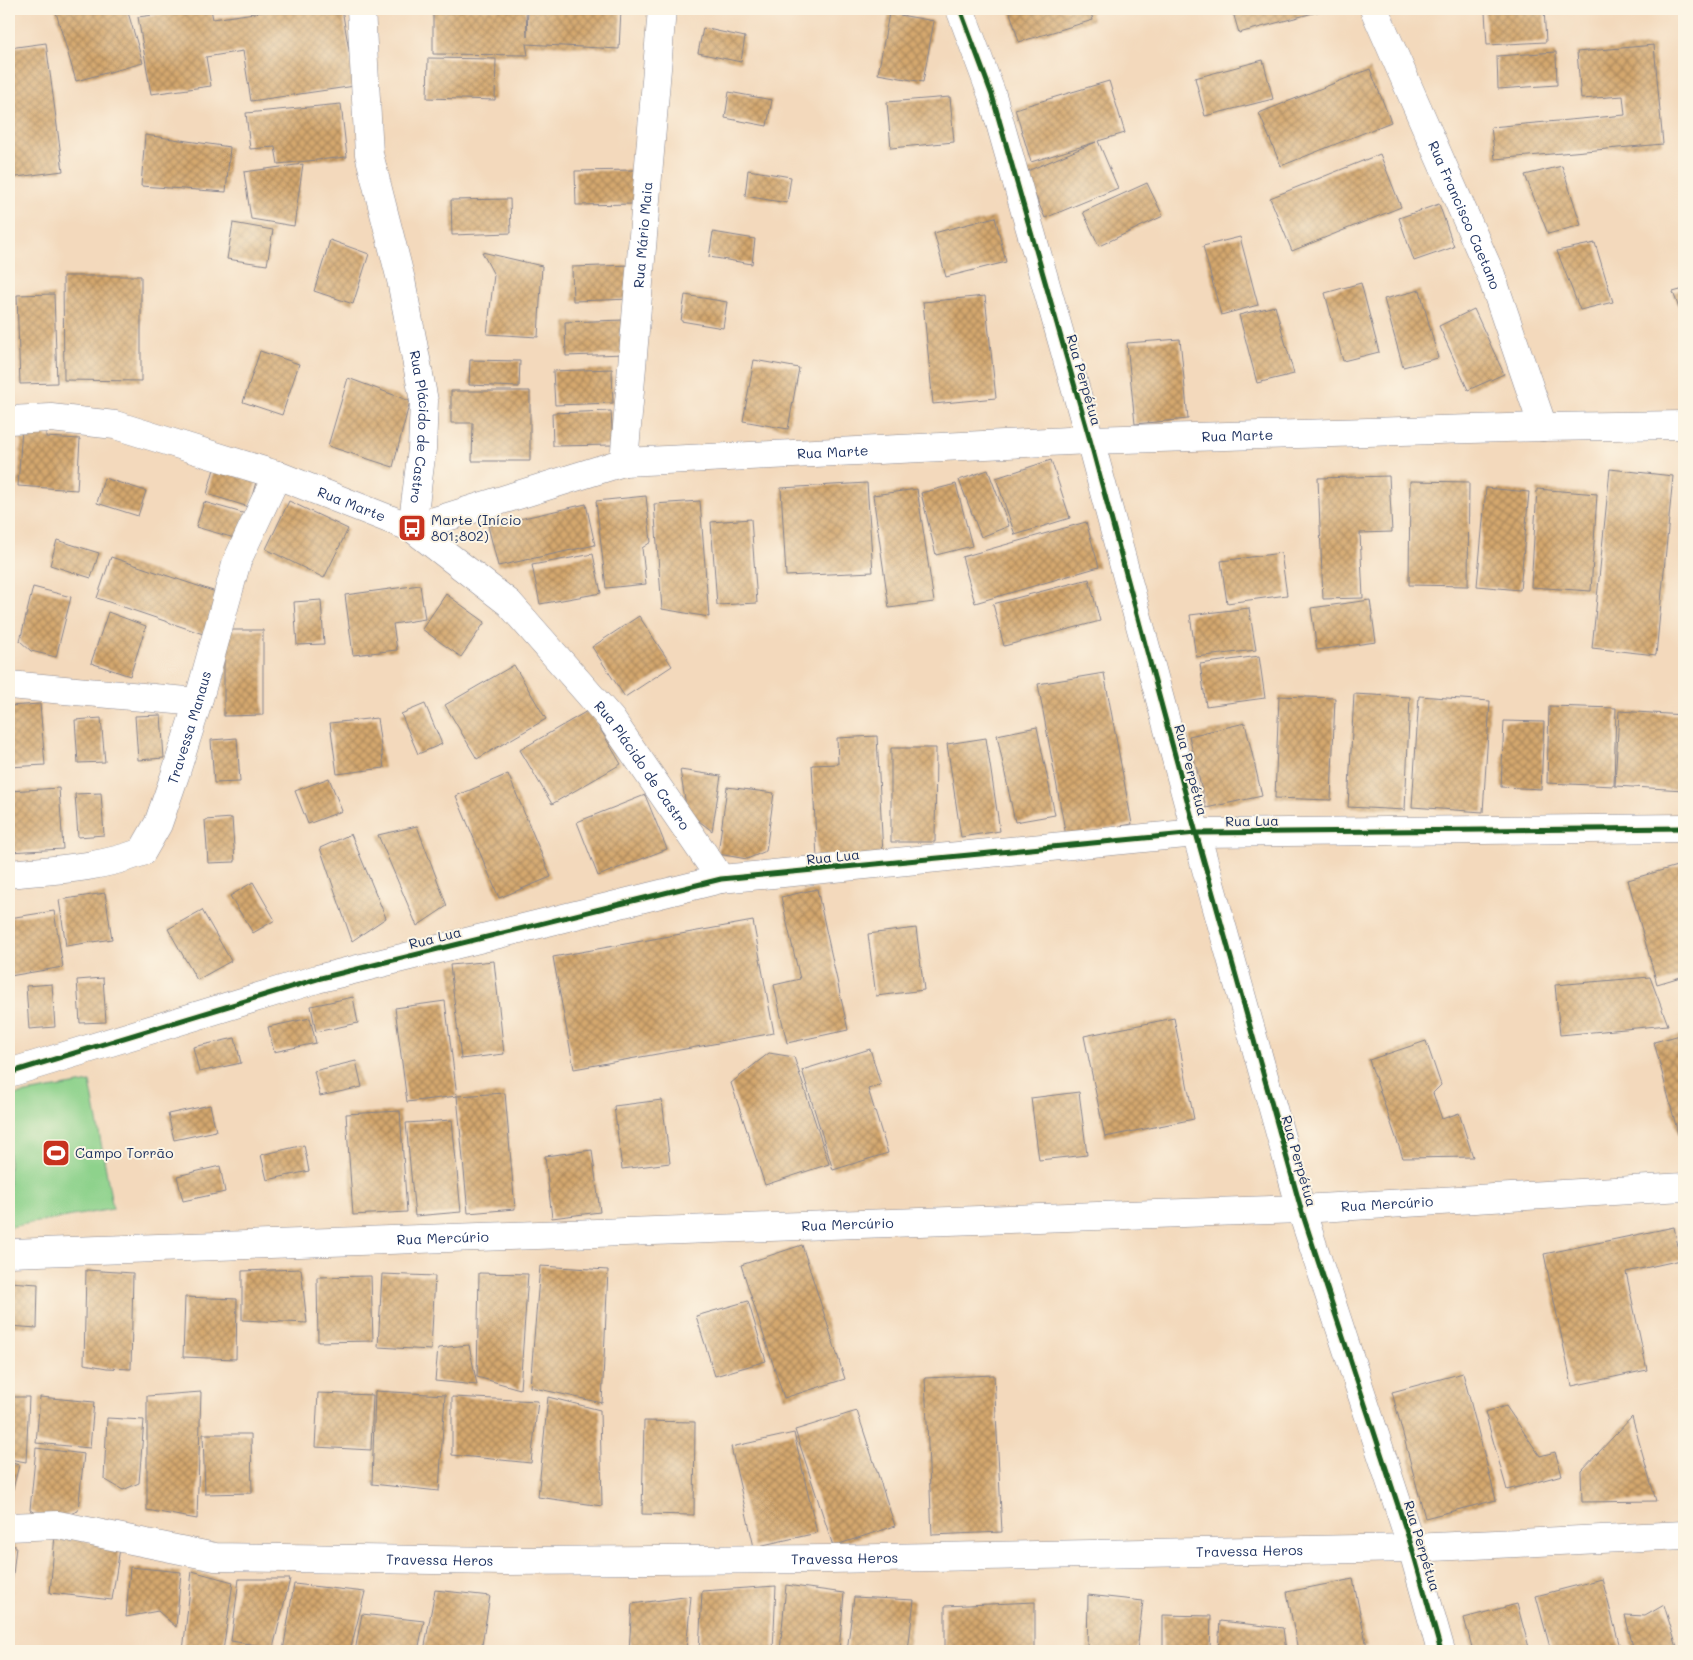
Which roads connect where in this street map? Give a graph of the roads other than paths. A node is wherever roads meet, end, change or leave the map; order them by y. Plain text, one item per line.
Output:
1 (361, 9) edge
2 (662, 9) edge
3 (960, 9) edge
4 (1374, 9) edge
5 (9, 420) edge
6 (1684, 425) edge
7 (1544, 427) junction
8 (1090, 440) junction
9 (624, 462) junction
10 (277, 475) junction
11 (412, 528) junction
12 (9, 685) edge
13 (198, 702) junction
14 (1684, 828) edge
15 (1196, 833) junction
16 (9, 874) edge
17 (721, 879) junction
18 (9, 1073) edge
19 (1684, 1187) edge
20 (1301, 1209) junction
21 (9, 1253) edge
22 (9, 1528) edge
23 (1684, 1536) edge
24 (1412, 1548) junction
25 (1441, 1651) edge

1 - 11 street, Rua Plácido de Castro
2 - 9 street, Rua Mário Maia
3 - 8 street, Rua Perpétua
4 - 7 street, Rua Francisco Caetano
5 - 10 street, Rua Marte
6 - 7 street, Rua Marte
7 - 8 street, Rua Marte
8 - 9 street, Rua Marte
8 - 15 street, Rua Perpétua
9 - 11 street, Rua Marte
10 - 11 street, Rua Marte
10 - 13 street, Travessa Manaus
11 - 17 street, Rua Plácido de Castro
12 - 13 street
13 - 16 street, Travessa Manaus
14 - 15 street, Rua Lua
15 - 17 street, Rua Lua
15 - 20 street, Rua Perpétua
17 - 18 street, Rua Lua
19 - 20 street, Rua Mercúrio
20 - 21 street, Rua Mercúrio
20 - 24 street, Rua Perpétua
22 - 24 street, Travessa Heros
23 - 24 street, Travessa Heros
24 - 25 street, Rua Perpétua

